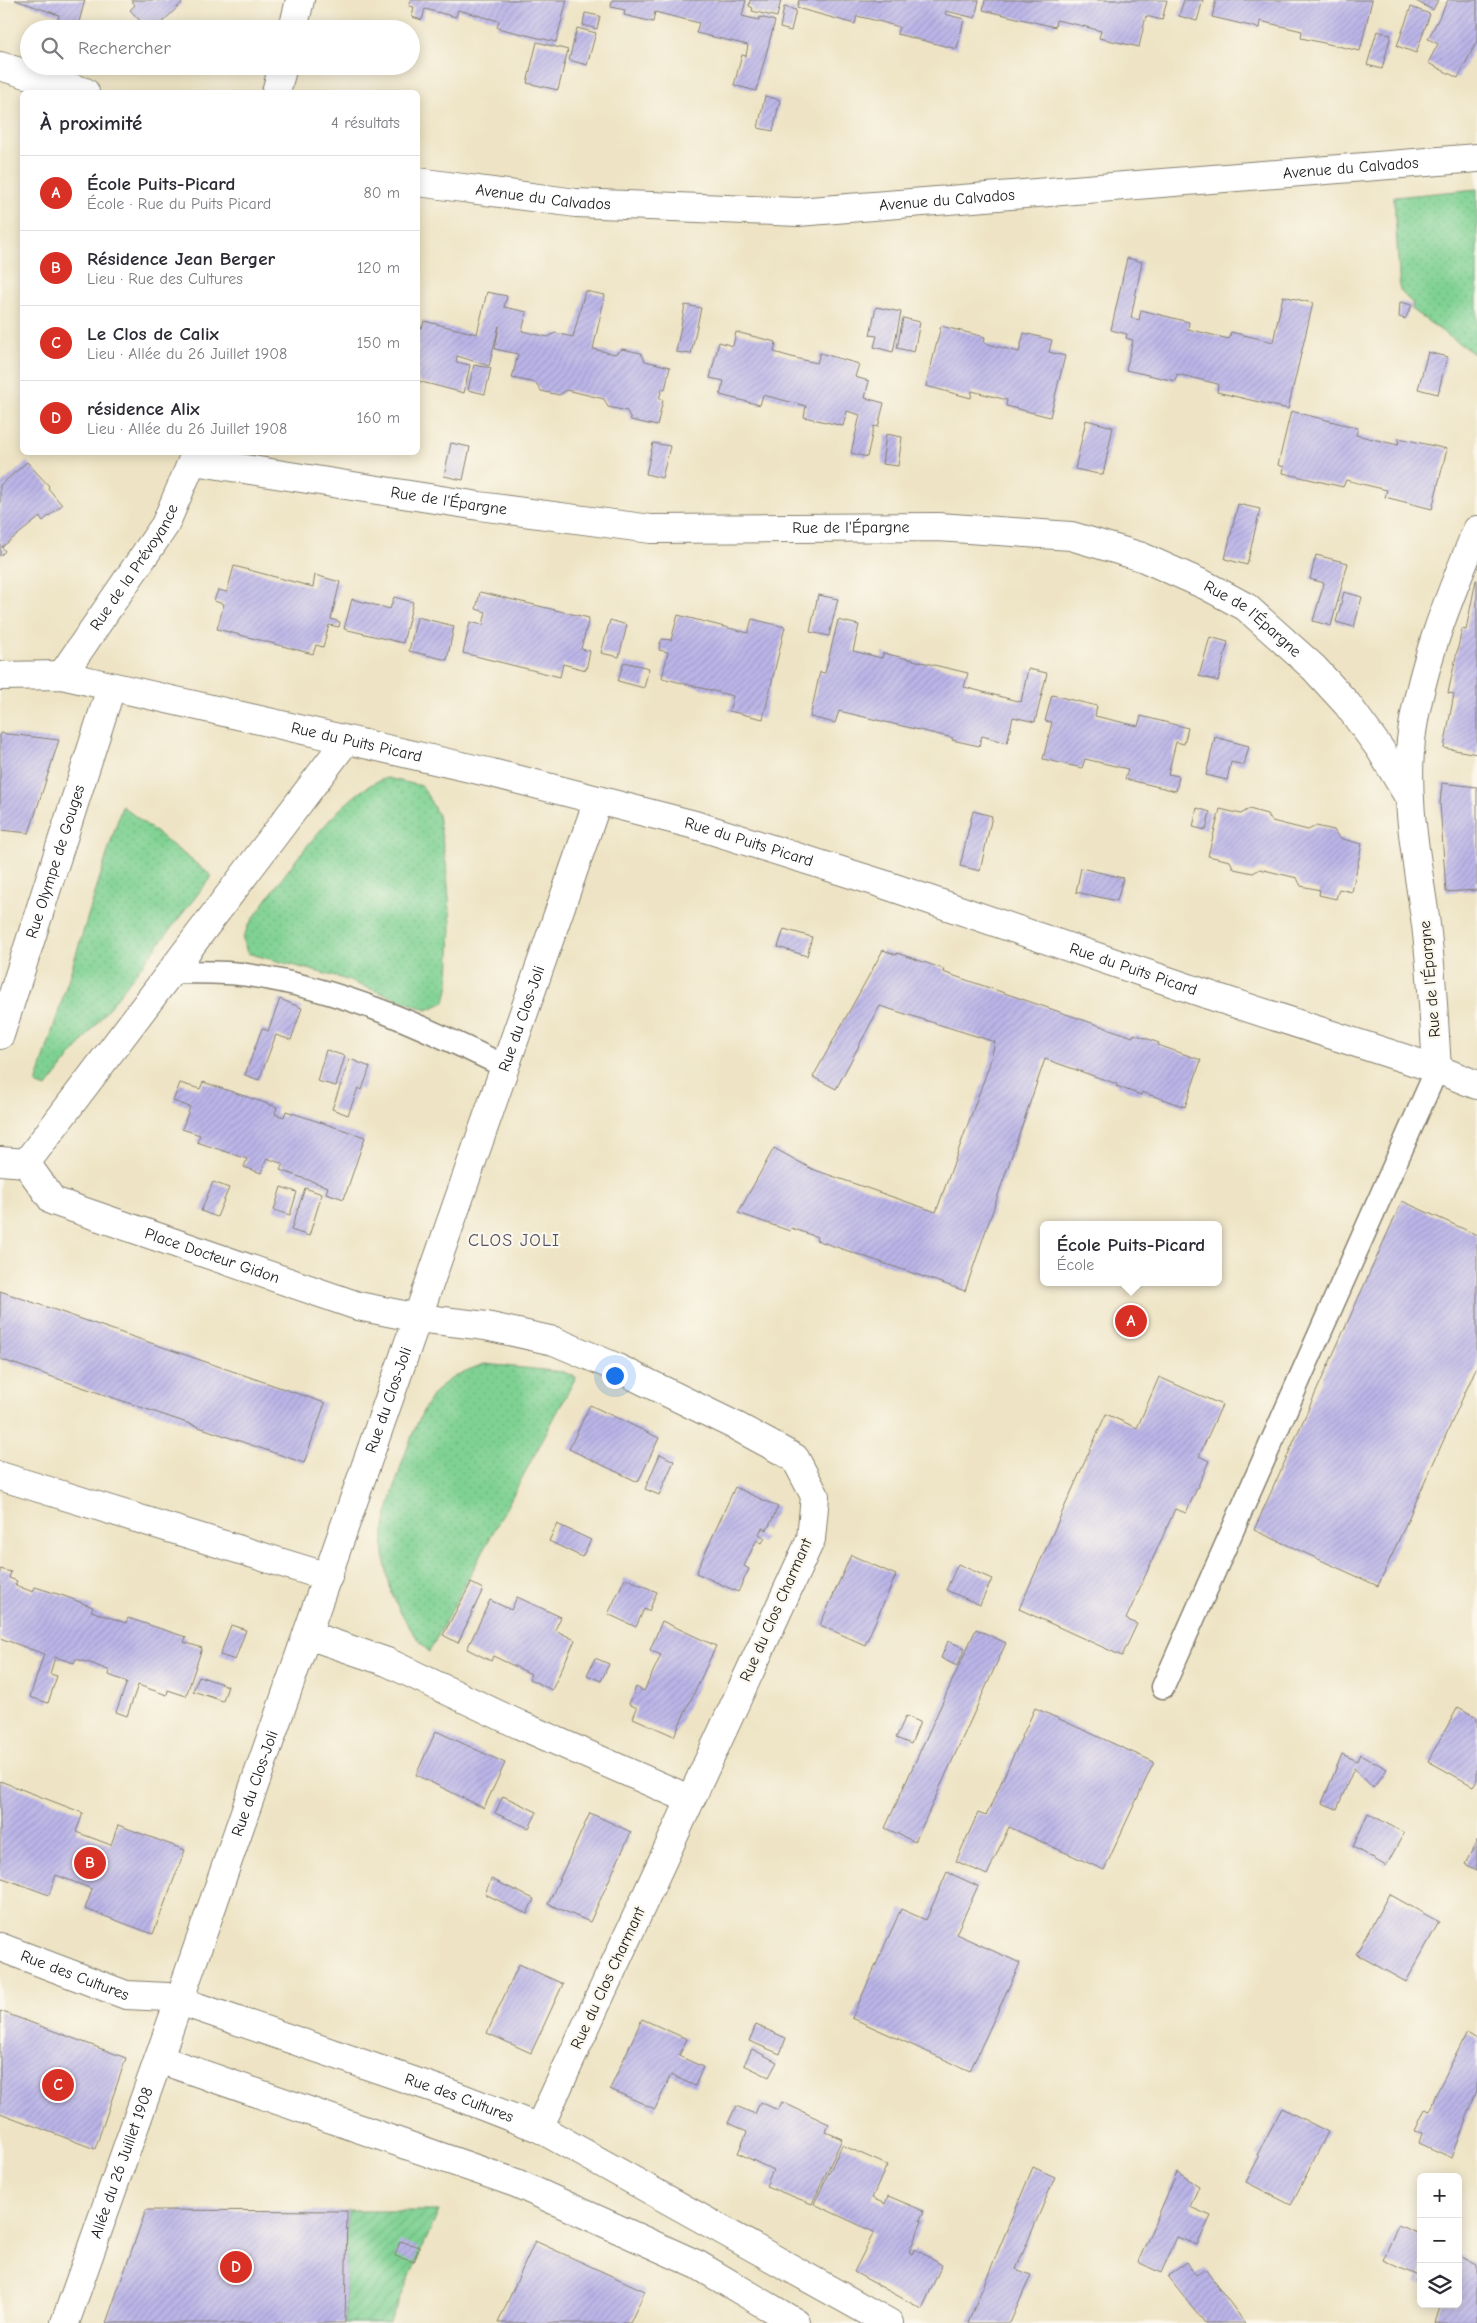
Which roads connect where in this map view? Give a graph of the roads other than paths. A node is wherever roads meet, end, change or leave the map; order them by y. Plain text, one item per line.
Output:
1 (300, 0) edge
2 (294, 20) edge
3 (0, 66) edge
4 (20, 72) edge
5 (29, 75) edge
6 (281, 75) edge
7 (78, 90) edge
8 (277, 90) edge
9 (1477, 158) edge
10 (420, 182) edge
11 (195, 457) edge
12 (1477, 530) edge
13 (62, 675) junction
14 (0, 676) edge
15 (111, 688) junction
16 (345, 742) junction
17 (1410, 799) junction
18 (598, 800) junction
19 (171, 972) junction
20 (0, 1034) edge
21 (506, 1067) junction
22 (1437, 1069) junction
23 (1477, 1085) edge
24 (13, 1162) edge
25 (418, 1318) junction
26 (0, 1476) edge
27 (328, 1577) junction
28 (308, 1635) junction
29 (1163, 1687) dead end
30 (689, 1799) junction
31 (0, 1947) edge
32 (179, 2001) junction
33 (159, 2059) junction
34 (538, 2128) junction
35 (65, 2323) edge
36 (796, 2323) edge
37 (889, 2323) edge

1 - 2 street
3 - 4 street
5 - 7 street
6 - 8 street
9 - 10 street, Avenue du Calvados
11 - 13 street, Rue de la Prévoyance
11 - 17 street, Rue de l'Épargne
12 - 17 street, Rue de l'Épargne
13 - 14 street, Rue du Puits Picard
13 - 15 street, Rue du Puits Picard
15 - 16 street, Rue du Puits Picard
15 - 20 street, Rue Olympe de Gouges
16 - 18 street, Rue du Puits Picard
16 - 19 street
17 - 22 street, Rue de l'Épargne
18 - 21 street, Rue du Clos-Joli
18 - 22 street, Rue du Puits Picard
19 - 21 lane
19 - 24 street
21 - 25 street, Rue du Clos-Joli
22 - 23 street, Rue du Puits Picard
22 - 29 lane
24 - 25 street, Place Docteur Gidon
25 - 27 street, Rue du Clos-Joli
25 - 30 street, Rue du Clos Charmant
26 - 27 street
27 - 28 street, Rue du Clos-Joli
28 - 30 street
28 - 32 street, Rue du Clos-Joli
30 - 34 street, Rue du Clos Charmant
31 - 32 street, Rue des Cultures
32 - 33 street, Allée du 26 Juillet 1908
32 - 34 street, Rue des Cultures
33 - 35 street, Allée du 26 Juillet 1908
33 - 36 street
34 - 37 street, Rue des Cultures

